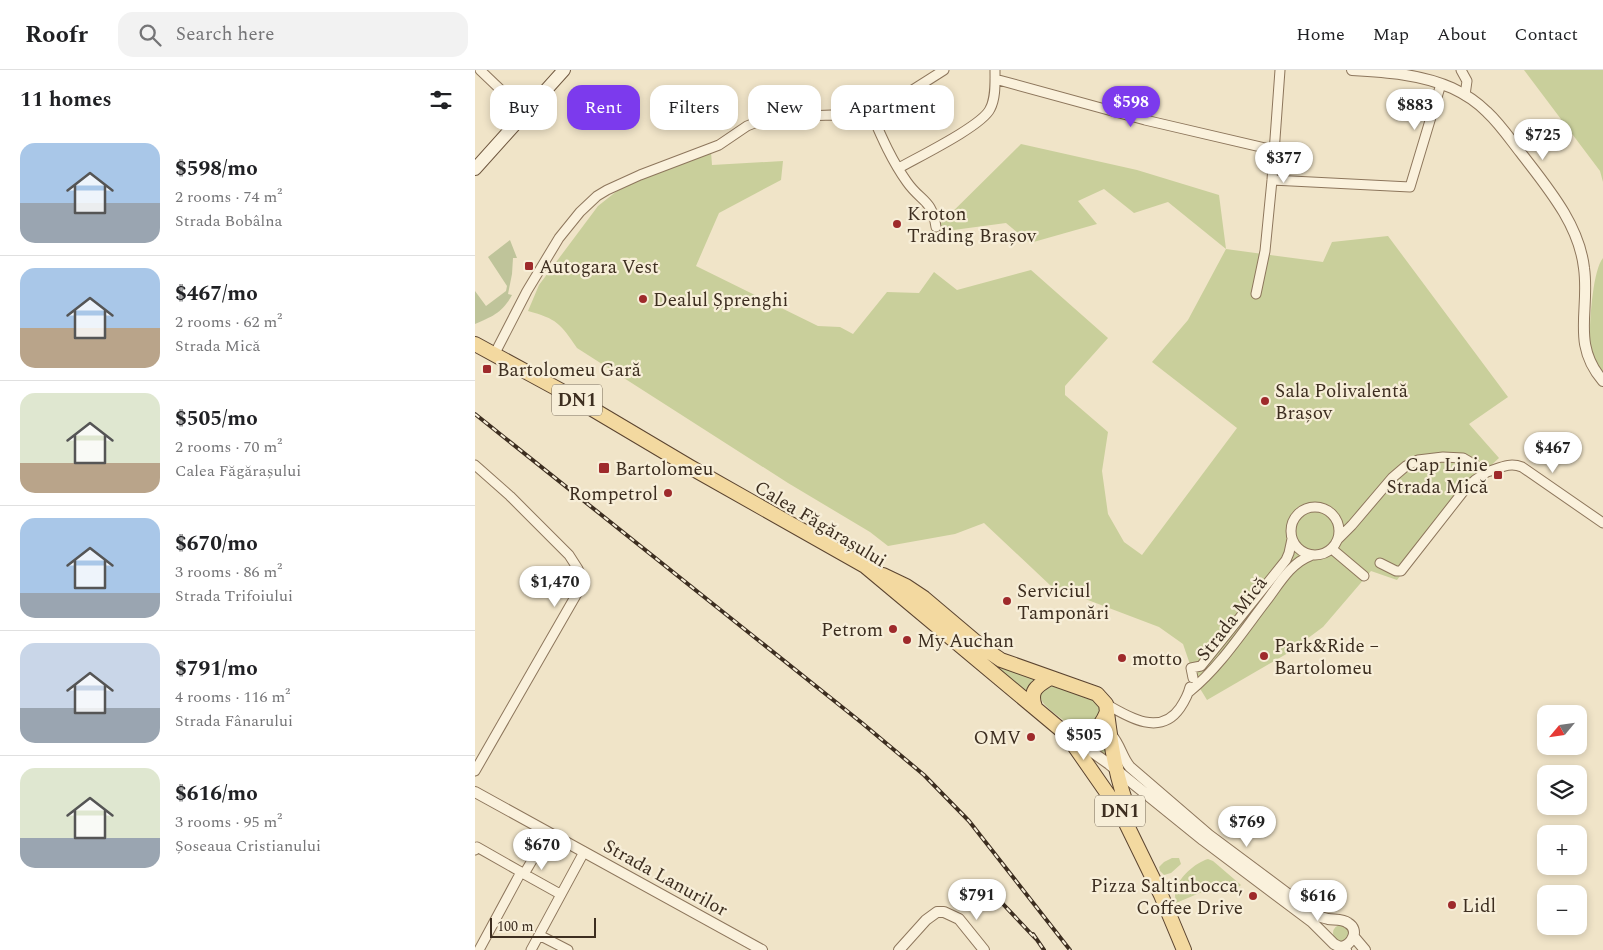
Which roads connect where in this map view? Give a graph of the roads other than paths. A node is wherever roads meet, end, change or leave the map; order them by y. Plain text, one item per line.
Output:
1 (480, 70) edge
2 (564, 70) edge
3 (943, 70) edge
4 (1281, 70) edge
5 (1352, 70) edge
6 (1461, 70) edge
7 (995, 75) edge
8 (1441, 84) junction
9 (496, 85) edge
10 (551, 85) edge
11 (919, 85) edge
12 (1465, 95) junction
13 (831, 115) edge
14 (511, 130) edge
15 (878, 130) edge
16 (1274, 150) junction
17 (899, 168) junction
18 (475, 169) edge
19 (1272, 180) junction
20 (936, 227) dead end
21 (1255, 294) dead end
22 (475, 344) edge
23 (493, 355) junction
24 (1603, 381) edge
25 (475, 465) edge
26 (1487, 472) junction
27 (1603, 523) edge
28 (1352, 525) junction
29 (1339, 528) junction
30 (1291, 539) junction
31 (1338, 539) junction
32 (1332, 549) junction
33 (1310, 556) junction
34 (1380, 563) dead end
35 (865, 566) junction
36 (1364, 576) dead end
37 (1201, 666) junction
38 (1050, 678) junction
39 (1193, 678) junction
40 (1189, 692) junction
41 (1035, 707) junction
42 (1106, 708) junction
43 (1110, 732) junction
44 (1067, 734) junction
45 (1116, 770) junction
46 (475, 771) edge
47 (475, 792) edge
48 (543, 842) dead end
49 (475, 850) edge
50 (584, 852) junction
51 (523, 873) junction
52 (560, 894) junction
53 (1161, 894) junction
54 (1338, 920) junction
55 (539, 935) junction
56 (1354, 937) junction
57 (1329, 939) junction
58 (1343, 948) edge
59 (479, 950) edge
60 (531, 950) edge
61 (568, 950) edge
62 (762, 950) edge
63 (899, 950) edge
64 (984, 950) edge
65 (1184, 950) edge
66 (1365, 950) edge

1 - 9 street
2 - 10 main road
3 - 11 street
4 - 16 street
5 - 8 street
6 - 12 street
7 - 16 street
7 - 17 street
8 - 12 street
8 - 19 street
12 - 24 street
13 - 23 street
14 - 18 main road
15 - 17 street
16 - 19 street
17 - 20 street
19 - 21 street
22 - 23 main road, Calea Făgărașului / DN1
23 - 35 main road, Calea Făgărașului / DN1
25 - 46 street
26 - 27 street
26 - 28 street
26 - 34 street
28 - 29 street
28 - 31 street
29 - 30 street, Strada Mică
29 - 31 street
30 - 33 street
30 - 37 street, Strada Mică
31 - 32 street
32 - 33 street, Strada Mică
32 - 36 street
33 - 40 street, Strada Mică
35 - 38 main road, DN1
35 - 41 main road, Calea Făgărașului / DN1
37 - 39 street, Strada Mică
37 - 39 street, Strada Mică
38 - 41 main road
38 - 42 main road, DN1
39 - 40 street, Strada Mică
40 - 42 street
41 - 44 main road, Calea Făgărașului / DN1
42 - 43 main road, DN1
42 - 44 main road
43 - 45 main road, DN1
43 - 54 street
44 - 45 street
44 - 53 main road, Calea Făgărașului / DN1
45 - 53 main road, Calea Făgărașului / DN1
45 - 57 street
47 - 50 street, Strada Lanurilor
48 - 51 street
49 - 51 street
50 - 52 street
50 - 62 street, Strada Lanurilor
51 - 52 street
51 - 59 street
52 - 55 street
53 - 65 main road, Calea Făgărașului / DN1
54 - 56 street
54 - 57 street
55 - 60 street
55 - 61 street
56 - 58 street
56 - 66 street
57 - 58 street
63 - 64 street

